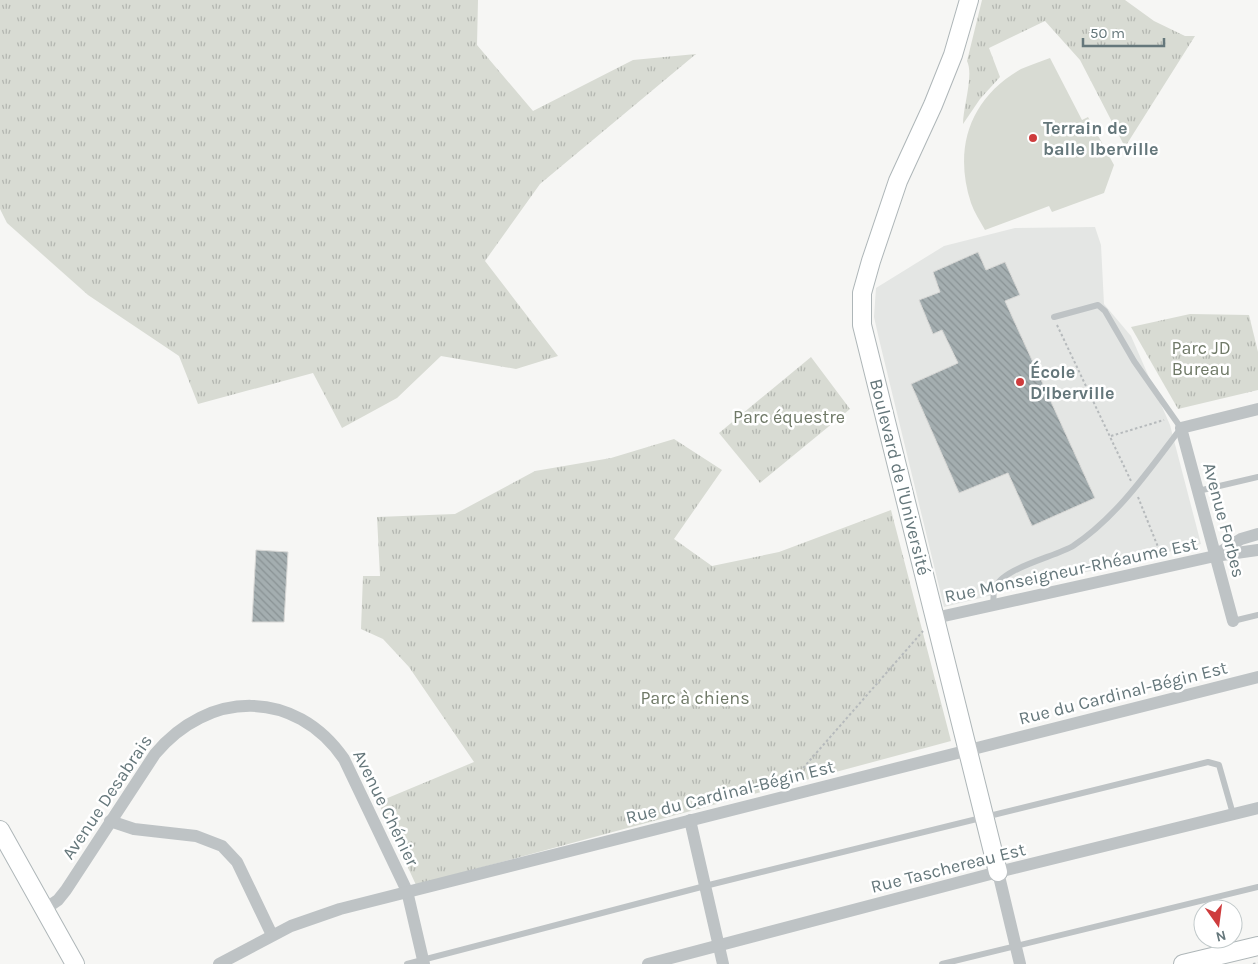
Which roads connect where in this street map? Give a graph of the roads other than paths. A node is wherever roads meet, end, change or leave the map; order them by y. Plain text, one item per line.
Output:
1 (969, 0) edge
2 (1054, 317) road end
3 (1258, 408) edge
4 (1177, 423) junction
5 (1258, 477) edge
6 (1198, 491) junction
7 (1258, 534) edge
8 (1258, 550) edge
9 (1215, 556) junction
10 (993, 605) junction
11 (1258, 614) edge
12 (935, 618) junction
13 (1233, 621) joint
14 (1258, 677) edge
15 (265, 708) joint
16 (966, 751) junction
17 (1258, 808) edge
18 (1232, 814) junction
19 (984, 817) junction
20 (690, 820) junction
21 (110, 821) junction
22 (0, 830) edge
23 (998, 872) junction
24 (705, 886) junction
25 (1258, 886) edge
26 (407, 892) junction
27 (45, 909) junction
28 (272, 935) junction
29 (719, 945) junction
30 (1016, 945) junction
31 (1258, 946) edge
32 (424, 962) edge
33 (75, 964) edge
34 (219, 964) edge
35 (407, 964) edge
36 (648, 964) edge
37 (723, 964) edge
38 (942, 964) edge
39 (1020, 964) edge
40 (1183, 964) edge

1 - 12 street, Boulevard de l'Université
2 - 4 lane
3 - 4 street
4 - 6 street, Avenue Forbes
4 - 10 lane
5 - 6 lane
6 - 9 street, Avenue Forbes
7 - 9 street, Rue Monseigneur-Rhéaume Est
8 - 9 street, Rue Monseigneur-Rhéaume Est
9 - 10 street, Rue Monseigneur-Rhéaume Est
9 - 13 street, Avenue Forbes
10 - 12 street, Rue Monseigneur-Rhéaume Est
11 - 13 lane
12 - 16 street, Boulevard de l'Université
14 - 16 street, Rue du Cardinal-Bégin Est
15 - 21 street, Avenue Desabrais
15 - 26 street, Avenue Chénier
16 - 19 street, Boulevard de l'Université
16 - 20 street, Rue du Cardinal-Bégin Est
17 - 18 street, Rue Taschereau Est
18 - 19 lane
18 - 23 street, Rue Taschereau Est
19 - 23 street, Boulevard de l'Université
19 - 24 lane
20 - 24 street
20 - 26 street, Rue du Cardinal-Bégin Est
21 - 27 street, Avenue Desabrais
21 - 28 street
22 - 27 street
23 - 29 street, Rue Taschereau Est
23 - 30 street, Boulevard de l'Université
24 - 29 street
24 - 32 lane
25 - 30 lane
26 - 28 street, Rue du Cardinal-Bégin Est
26 - 32 street, Avenue Chénier
27 - 33 street
28 - 34 street, Rue du Cardinal-Bégin Est
29 - 36 street, Rue Taschereau Est
29 - 37 street
30 - 38 lane
30 - 39 street, Boulevard de l'Université
31 - 40 street
32 - 35 lane

